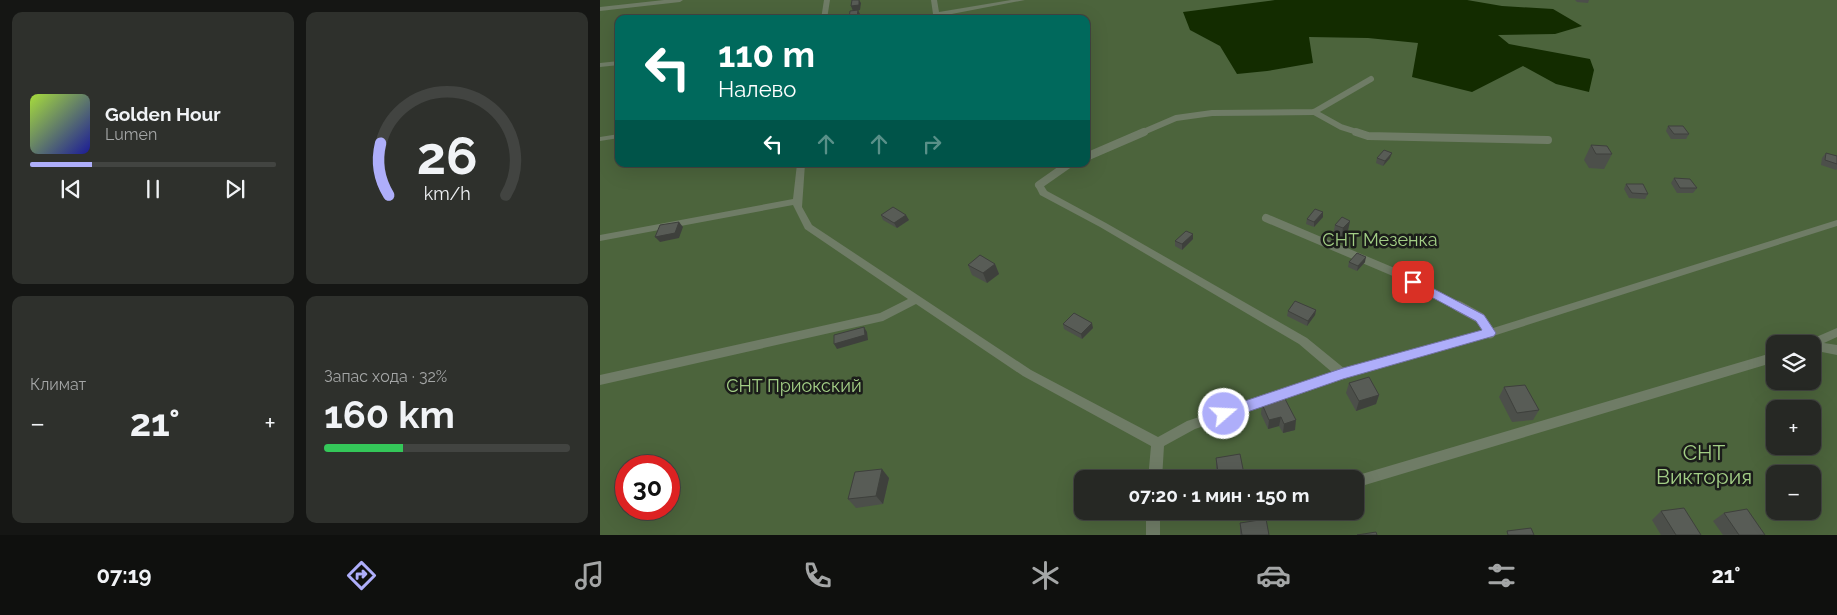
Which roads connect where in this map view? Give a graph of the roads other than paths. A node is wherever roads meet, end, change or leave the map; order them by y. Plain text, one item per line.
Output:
1 (680, 0) edge
2 (827, 0) edge
3 (934, 0) edge
4 (1022, 0) edge
5 (600, 9) edge
6 (825, 15) edge
7 (936, 15) joint
8 (615, 63) edge
9 (600, 65) edge
10 (1370, 79) dead end
11 (1314, 112) junction
12 (615, 137) edge
13 (600, 139) edge
14 (1548, 140) dead end
15 (1090, 155) edge
16 (801, 167) edge
17 (1066, 167) edge
18 (1039, 185) joint
19 (798, 201) junction
20 (1266, 218) dead end
21 (1837, 223) edge
22 (600, 238) edge
23 (916, 299) junction
24 (1837, 332) edge
25 (1490, 333) junction
26 (1821, 340) edge
27 (1821, 346) edge
28 (1837, 350) edge
29 (1766, 360) edge
30 (1343, 374) junction
31 (600, 380) edge
32 (1158, 443) junction
33 (1156, 470) edge
34 (1364, 479) edge
35 (1155, 520) edge
36 (1153, 535) edge

1 - 5 street
2 - 6 street
3 - 7 street
4 - 7 street
8 - 9 street
10 - 11 lane
11 - 14 lane
11 - 15 lane
12 - 13 street
16 - 19 street
17 - 18 lane
18 - 30 street
19 - 22 street
19 - 23 street
20 - 25 lane
21 - 25 street
23 - 31 street
23 - 32 street
24 - 26 street
25 - 30 street
27 - 28 street
29 - 34 street
30 - 32 street
32 - 33 street
35 - 36 street

